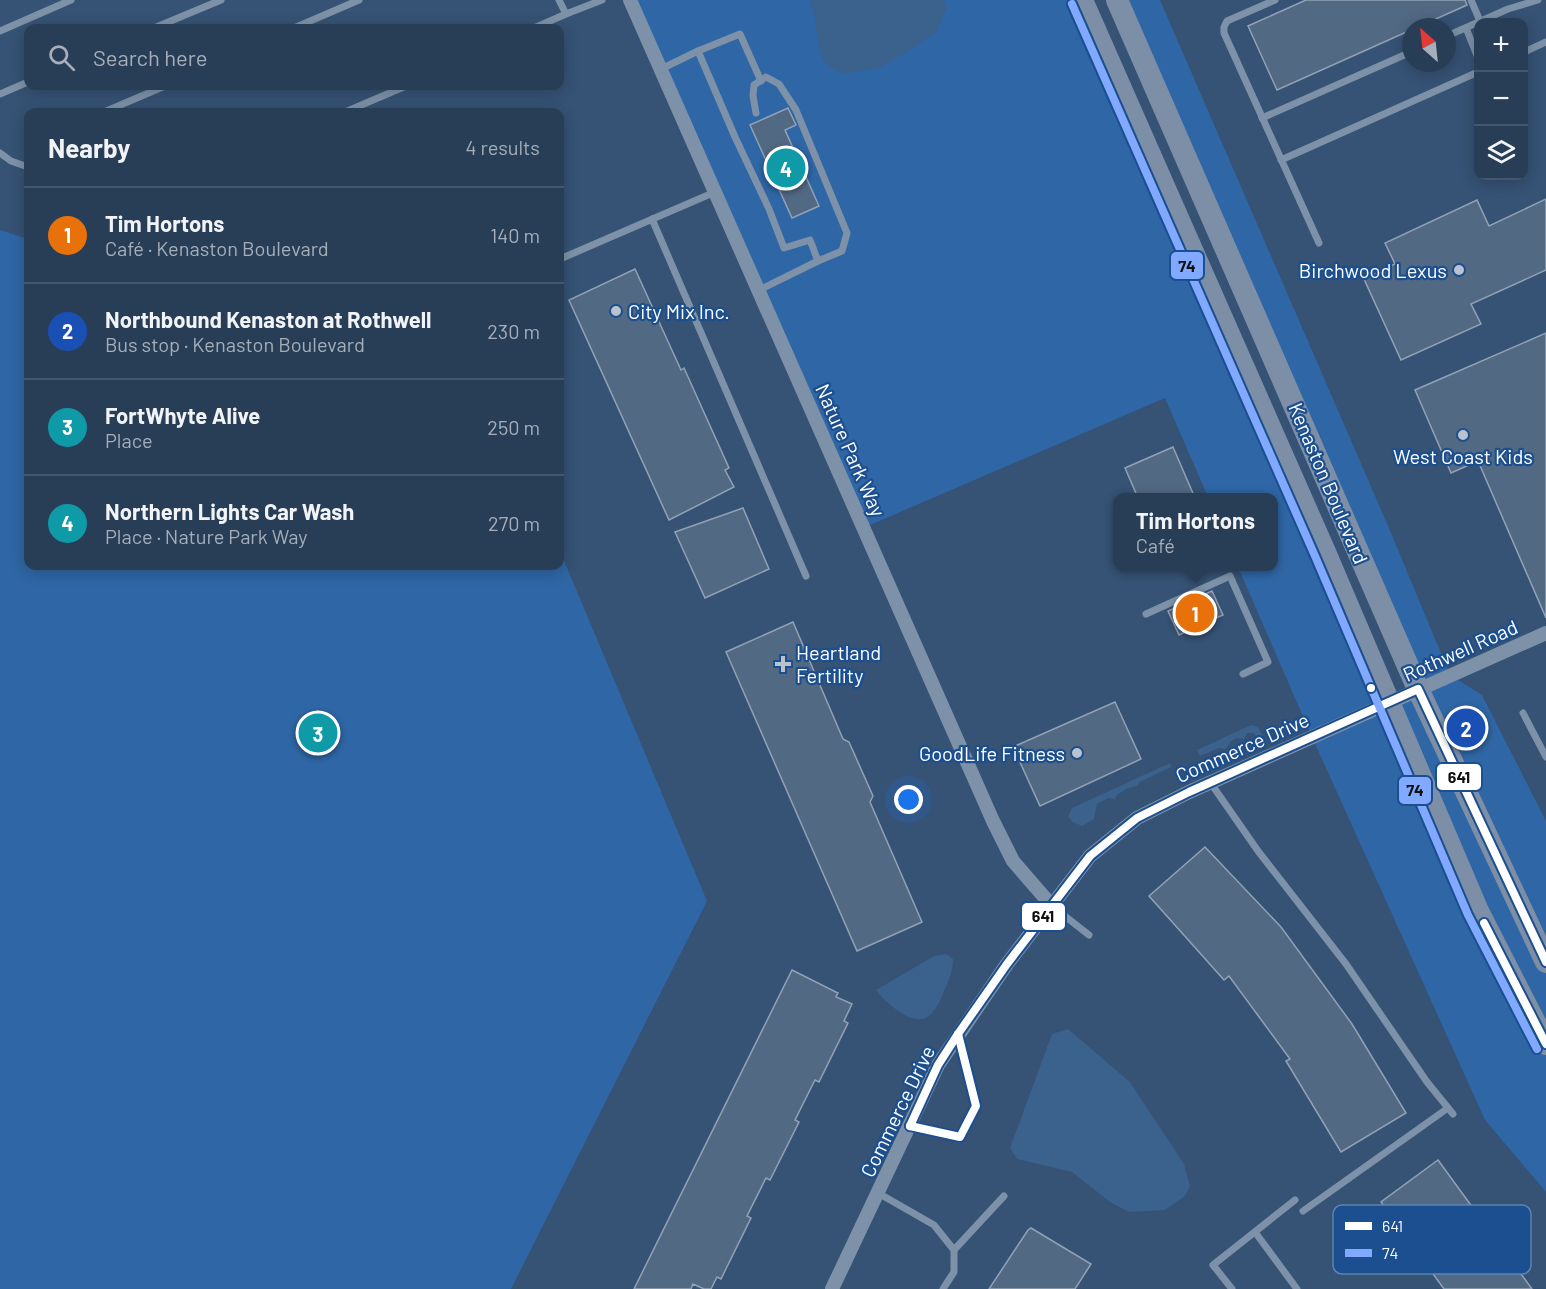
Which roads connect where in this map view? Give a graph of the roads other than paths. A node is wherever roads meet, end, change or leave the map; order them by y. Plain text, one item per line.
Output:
1 (71, 0) edge
2 (221, 0) edge
3 (359, 0) edge
4 (559, 0) edge
5 (602, 0) edge
6 (630, 0) edge
7 (1082, 0) edge
8 (1117, 0) edge
9 (1275, 0) edge
10 (1471, 0) edge
11 (1538, 0) edge
12 (566, 14) junction
13 (1479, 18) edge
14 (1487, 18) edge
15 (164, 24) edge
16 (303, 24) edge
17 (543, 24) edge
18 (1474, 24) edge
19 (1466, 28) junction
20 (0, 31) edge
21 (1456, 32) edge
22 (1546, 42) edge
23 (1474, 46) edge
24 (1528, 50) edge
25 (698, 51) junction
26 (1402, 56) edge
27 (661, 69) junction
28 (1474, 74) edge
29 (761, 81) junction
30 (24, 84) edge
31 (156, 90) edge
32 (397, 90) edge
33 (0, 94) edge
34 (113, 108) edge
35 (354, 108) edge
36 (756, 113) dead end
37 (1262, 118) junction
38 (0, 153) edge
39 (1281, 159) junction
40 (24, 166) edge
41 (716, 192) junction
42 (652, 219) junction
43 (1319, 243) dead end
44 (564, 257) edge
45 (818, 261) junction
46 (759, 290) junction
47 (806, 576) dead end
48 (1146, 614) dead end
49 (1546, 633) edge
50 (1244, 674) dead end
51 (1418, 689) junction
52 (1390, 702) junction
53 (1524, 713) dead end
54 (1546, 757) edge
55 (1210, 782) junction
56 (1052, 906) junction
57 (1089, 935) dead end
58 (1546, 962) edge
59 (958, 1034) junction
60 (1546, 1044) edge
61 (910, 1126) junction
62 (878, 1193) junction
63 (1004, 1196) dead end
64 (1295, 1200) dead end
65 (1303, 1211) dead end
66 (1256, 1232) junction
67 (954, 1250) junction
68 (832, 1289) edge
69 (943, 1289) edge
70 (1232, 1289) edge
71 (1297, 1289) edge

1 - 20 lane
2 - 15 lane
3 - 16 lane
4 - 12 lane
5 - 12 lane
6 - 27 street, Nature Park Way
7 - 52 main road, Kenaston Boulevard
8 - 51 main road, Kenaston Boulevard
9 - 37 lane
10 - 13 lane
11 - 14 lane
12 - 17 lane
18 - 19 lane
19 - 21 lane
19 - 23 lane
22 - 24 lane
25 - 27 lane
25 - 29 lane
25 - 45 lane
26 - 37 lane
27 - 41 street, Nature Park Way
28 - 39 lane
29 - 36 lane
29 - 45 lane
30 - 33 lane
31 - 34 lane
32 - 35 lane
37 - 39 lane
38 - 40 lane
39 - 43 lane
41 - 42 lane
41 - 46 street, Nature Park Way
42 - 44 lane
42 - 47 lane
45 - 46 lane
46 - 56 street, Nature Park Way
48 - 50 lane
49 - 51 street, Rothwell Road
51 - 52 street, Rothwell Road
51 - 58 main road, Kenaston Boulevard
52 - 55 street, Commerce Drive
52 - 60 main road, Kenaston Boulevard
53 - 54 lane
55 - 56 street, Commerce Drive
55 - 65 lane
56 - 57 lane
56 - 59 street, Commerce Drive
59 - 61 street, Commerce Drive
59 - 61 lane
61 - 62 street, Commerce Drive
62 - 67 lane
62 - 68 street, Commerce Drive
63 - 67 lane
64 - 66 lane
66 - 70 lane
66 - 71 lane
67 - 69 lane

